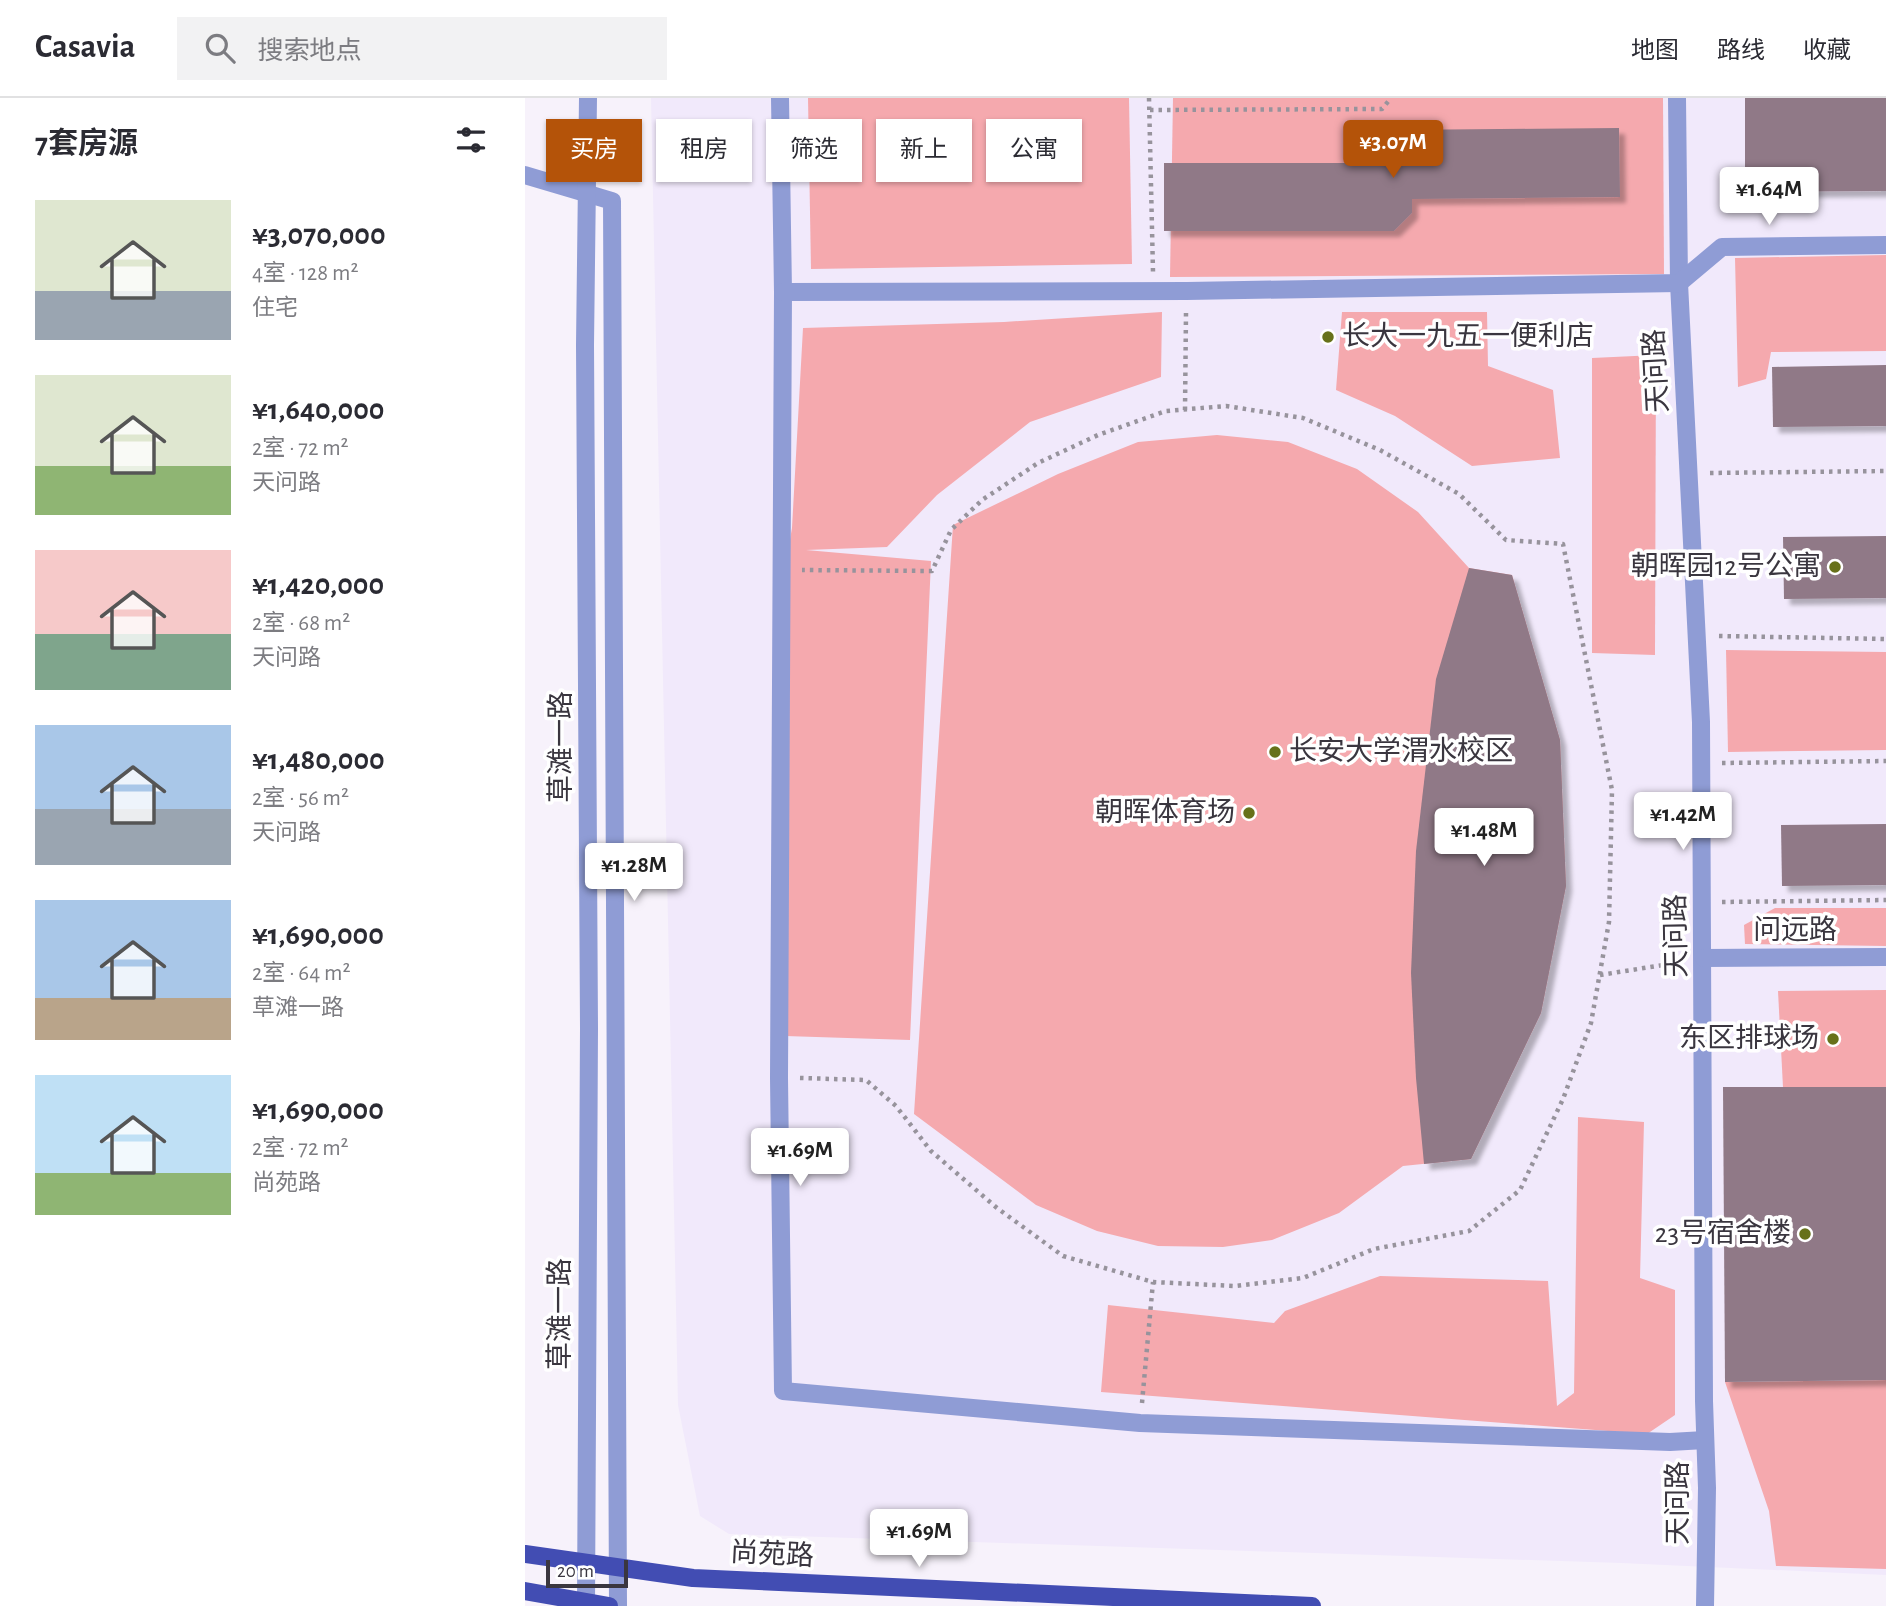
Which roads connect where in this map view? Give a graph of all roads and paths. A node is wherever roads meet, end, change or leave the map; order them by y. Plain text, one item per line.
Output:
1 (588, 98) edge
2 (780, 98) edge
3 (1149, 98) edge
4 (1391, 98) edge
5 (1677, 98) edge
6 (1150, 110) junction
7 (525, 175) edge
8 (587, 194) junction
9 (1886, 245) edge
10 (1679, 283) junction
11 (1154, 290) junction
12 (1187, 291) junction
13 (783, 292) junction
14 (1185, 410) junction
15 (1886, 471) edge
16 (1688, 473) junction
17 (780, 569) junction
18 (1697, 635) junction
19 (1886, 639) edge
20 (1886, 761) edge
21 (1702, 763) junction
22 (1886, 900) edge
23 (1703, 903) junction
24 (1886, 957) edge
25 (1704, 958) junction
26 (1600, 975) junction
27 (779, 1078) junction
28 (1153, 1282) junction
29 (1140, 1423) junction
30 (1705, 1440) junction
31 (525, 1554) edge
32 (586, 1562) junction
33 (617, 1567) junction
34 (525, 1591) edge
35 (586, 1603) edge
36 (609, 1606) edge
37 (618, 1606) edge
38 (1312, 1606) edge
39 (1705, 1606) edge

1 - 8 street, 草滩一路
2 - 13 street
3 - 6 path
4 - 6 path
5 - 10 street, 天问路
6 - 11 path
7 - 8 street
8 - 32 street, 草滩一路
8 - 33 street, 草滩一路
9 - 10 street
10 - 12 street
10 - 16 street, 天问路
11 - 12 street
11 - 13 street
12 - 14 path
13 - 17 street
14 - 17 path
14 - 26 path
15 - 16 path
16 - 18 street, 天问路
17 - 27 street
18 - 19 path
18 - 21 street, 天问路
20 - 21 path
21 - 23 street, 天问路
22 - 23 path
23 - 25 street, 天问路
24 - 25 street, 问远路
25 - 26 path
25 - 30 street, 天问路
26 - 28 path
27 - 28 path
27 - 29 street
28 - 29 path
29 - 30 street
30 - 39 street, 天问路
31 - 32 main road, 尚苑路
32 - 33 main road, 尚苑路
32 - 35 street, 草滩一路
33 - 37 street, 草滩一路
33 - 38 main road, 尚苑路
34 - 35 main road
35 - 36 main road

